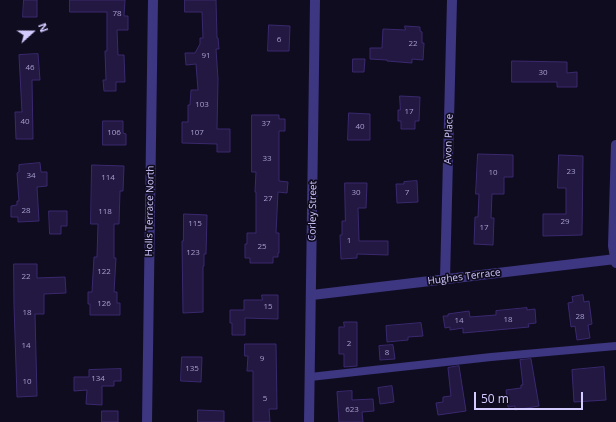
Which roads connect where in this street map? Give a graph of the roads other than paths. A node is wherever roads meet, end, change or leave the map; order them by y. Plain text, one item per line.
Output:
1 (154, 0) edge
2 (315, 0) edge
3 (452, 0) edge
4 (616, 145) edge
5 (616, 260) edge
6 (616, 263) edge
7 (445, 279) junction
8 (312, 295) junction
9 (616, 346) edge
10 (310, 377) junction
11 (147, 422) edge
12 (309, 422) edge

1 - 11 street, Holls Terrace North
2 - 8 street, Corley Street
3 - 7 street, Avon Place
4 - 5 street
5 - 6 street
5 - 7 street, Hughes Terrace
7 - 8 street, Hughes Terrace
8 - 10 street, Corley Street
9 - 10 lane
10 - 12 street, Corley Street

